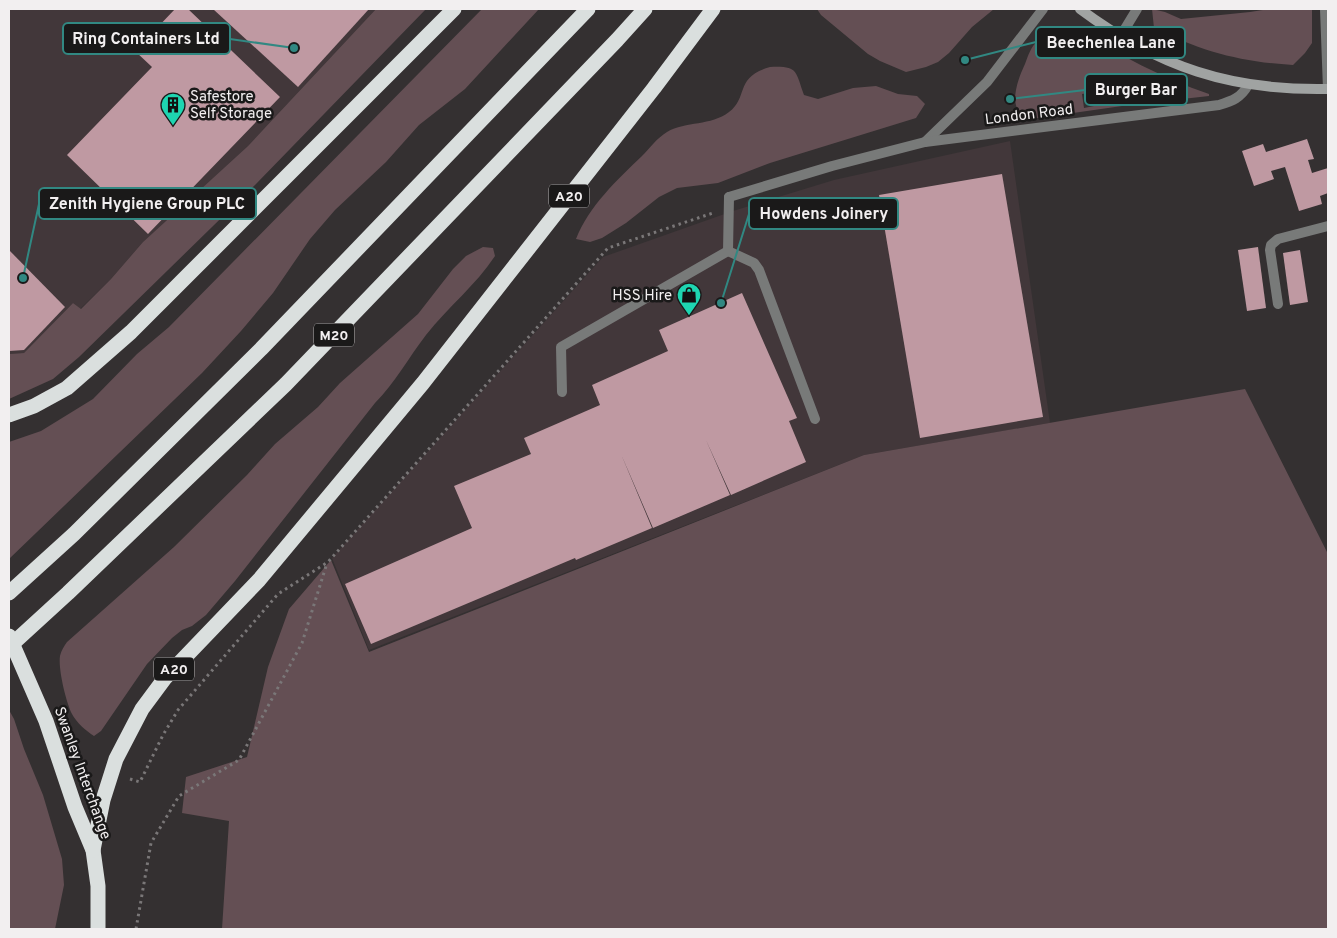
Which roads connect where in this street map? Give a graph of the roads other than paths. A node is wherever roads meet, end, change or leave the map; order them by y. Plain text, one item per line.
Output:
1 (454, 9) edge
2 (588, 9) edge
3 (645, 9) edge
4 (713, 9) edge
5 (1043, 9) edge
6 (1080, 9) edge
7 (1137, 9) edge
8 (1324, 9) edge
9 (1120, 37) junction
10 (1248, 85) junction
11 (1328, 89) edge
12 (925, 142) junction
13 (1328, 226) edge
14 (728, 250) junction
15 (1278, 304) dead end
16 (562, 392) dead end
17 (9, 415) edge
18 (815, 420) dead end
19 (9, 593) edge
20 (9, 634) edge
21 (9, 647) edge
22 (93, 850) junction
23 (98, 929) edge

1 - 17 highway
2 - 19 highway, M20
3 - 21 highway, M20
4 - 22 highway, A20
5 - 12 street, London Road
6 - 9 main road
7 - 9 street
8 - 11 street
9 - 10 main road
10 - 11 main road
10 - 12 street, London Road
12 - 14 street, London Road
13 - 15 street
14 - 16 street
14 - 18 street
20 - 22 highway, Swanley Interchange
22 - 23 highway, Swanley Interchange

